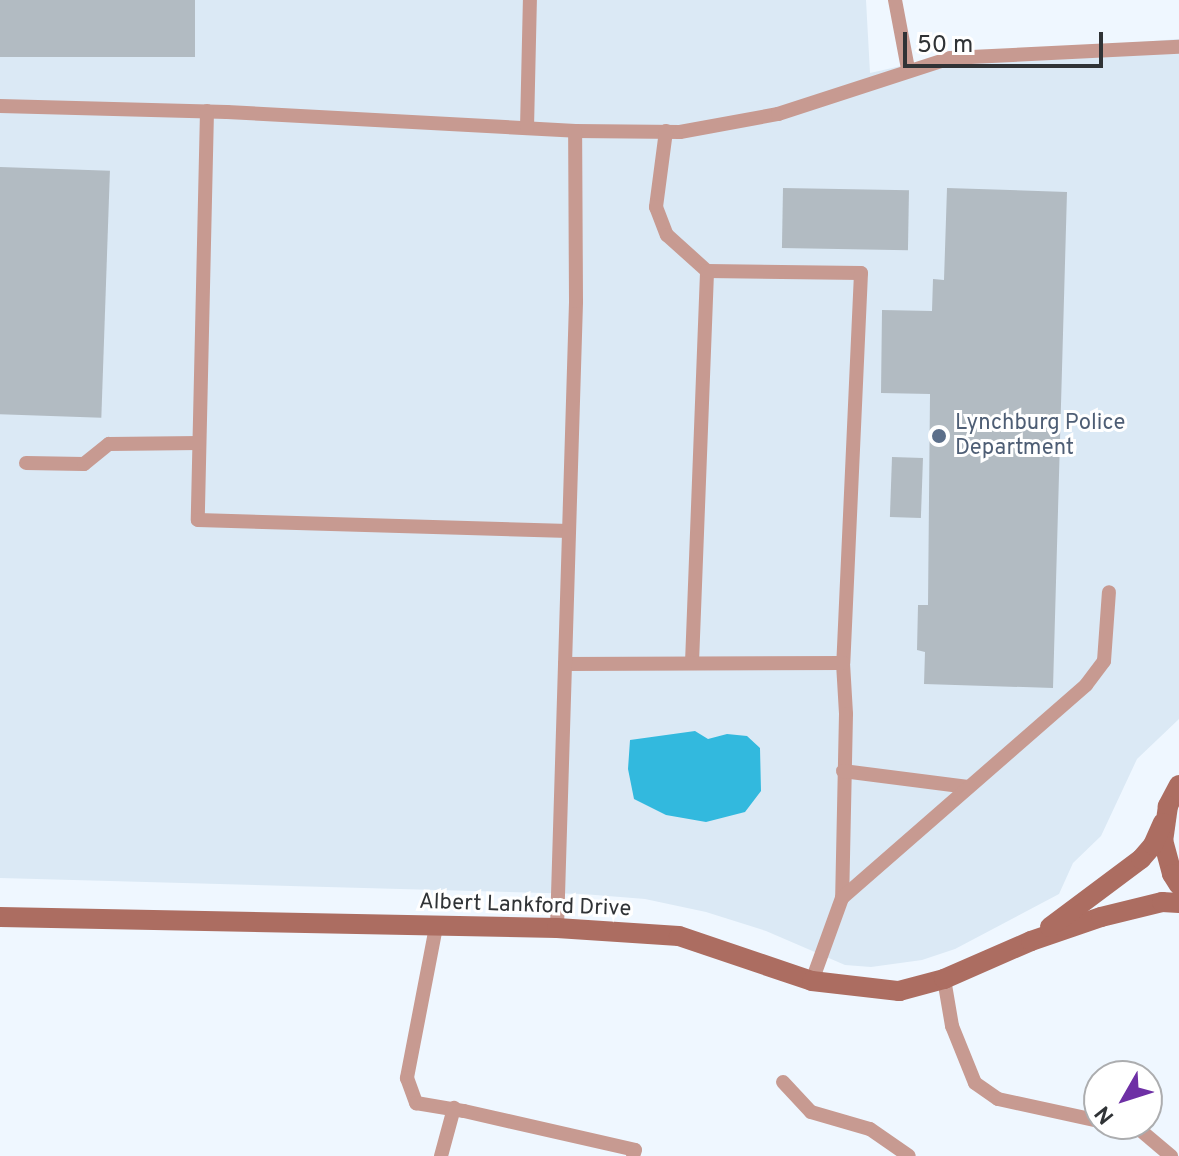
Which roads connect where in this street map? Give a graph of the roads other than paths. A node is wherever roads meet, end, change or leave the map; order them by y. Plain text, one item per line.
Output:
1 (530, 0) edge
2 (895, 1) edge
3 (1179, 47) edge
4 (908, 69) junction
5 (0, 106) edge
6 (207, 111) junction
7 (527, 128) junction
8 (575, 131) junction
9 (666, 131) junction
10 (707, 271) junction
11 (199, 443) junction
12 (26, 463) dead end
13 (569, 531) junction
14 (1109, 592) dead end
15 (692, 663) junction
16 (843, 663) junction
17 (565, 664) junction
18 (843, 771) junction
19 (1179, 785) edge
20 (968, 787) junction
21 (1163, 823) junction
22 (1179, 885) edge
23 (842, 898) junction
24 (1179, 903) edge
25 (0, 917) edge
26 (436, 927) junction
27 (557, 928) junction
28 (1031, 941) junction
29 (944, 979) junction
30 (812, 981) junction
31 (783, 1082) dead end
32 (454, 1108) junction
33 (1083, 1118) edge
34 (1152, 1140) edge
35 (904, 1154) edge
36 (441, 1156) edge
37 (633, 1156) edge
38 (1171, 1156) edge

1 - 7 lane
2 - 4 lane
3 - 4 lane
4 - 9 lane
5 - 6 lane
6 - 7 lane
6 - 11 lane
7 - 8 lane
8 - 9 lane
8 - 13 lane
9 - 10 lane
10 - 15 lane
10 - 16 lane
11 - 12 lane
11 - 13 lane
13 - 17 lane
14 - 20 lane
15 - 16 lane
15 - 17 lane
16 - 18 lane
17 - 27 lane
18 - 20 lane
18 - 23 lane
19 - 21 street, Albert Lankford Drive
20 - 23 lane
21 - 22 street
21 - 28 street, Albert Lankford Drive
23 - 30 lane
24 - 28 street, Albert Lankford Drive
25 - 26 street, Albert Lankford Drive
26 - 27 street, Albert Lankford Drive
26 - 32 lane
27 - 30 street, Albert Lankford Drive
28 - 29 street, Albert Lankford Drive
29 - 30 street, Albert Lankford Drive
29 - 33 lane
31 - 35 lane
32 - 36 lane
32 - 37 lane
34 - 38 lane

